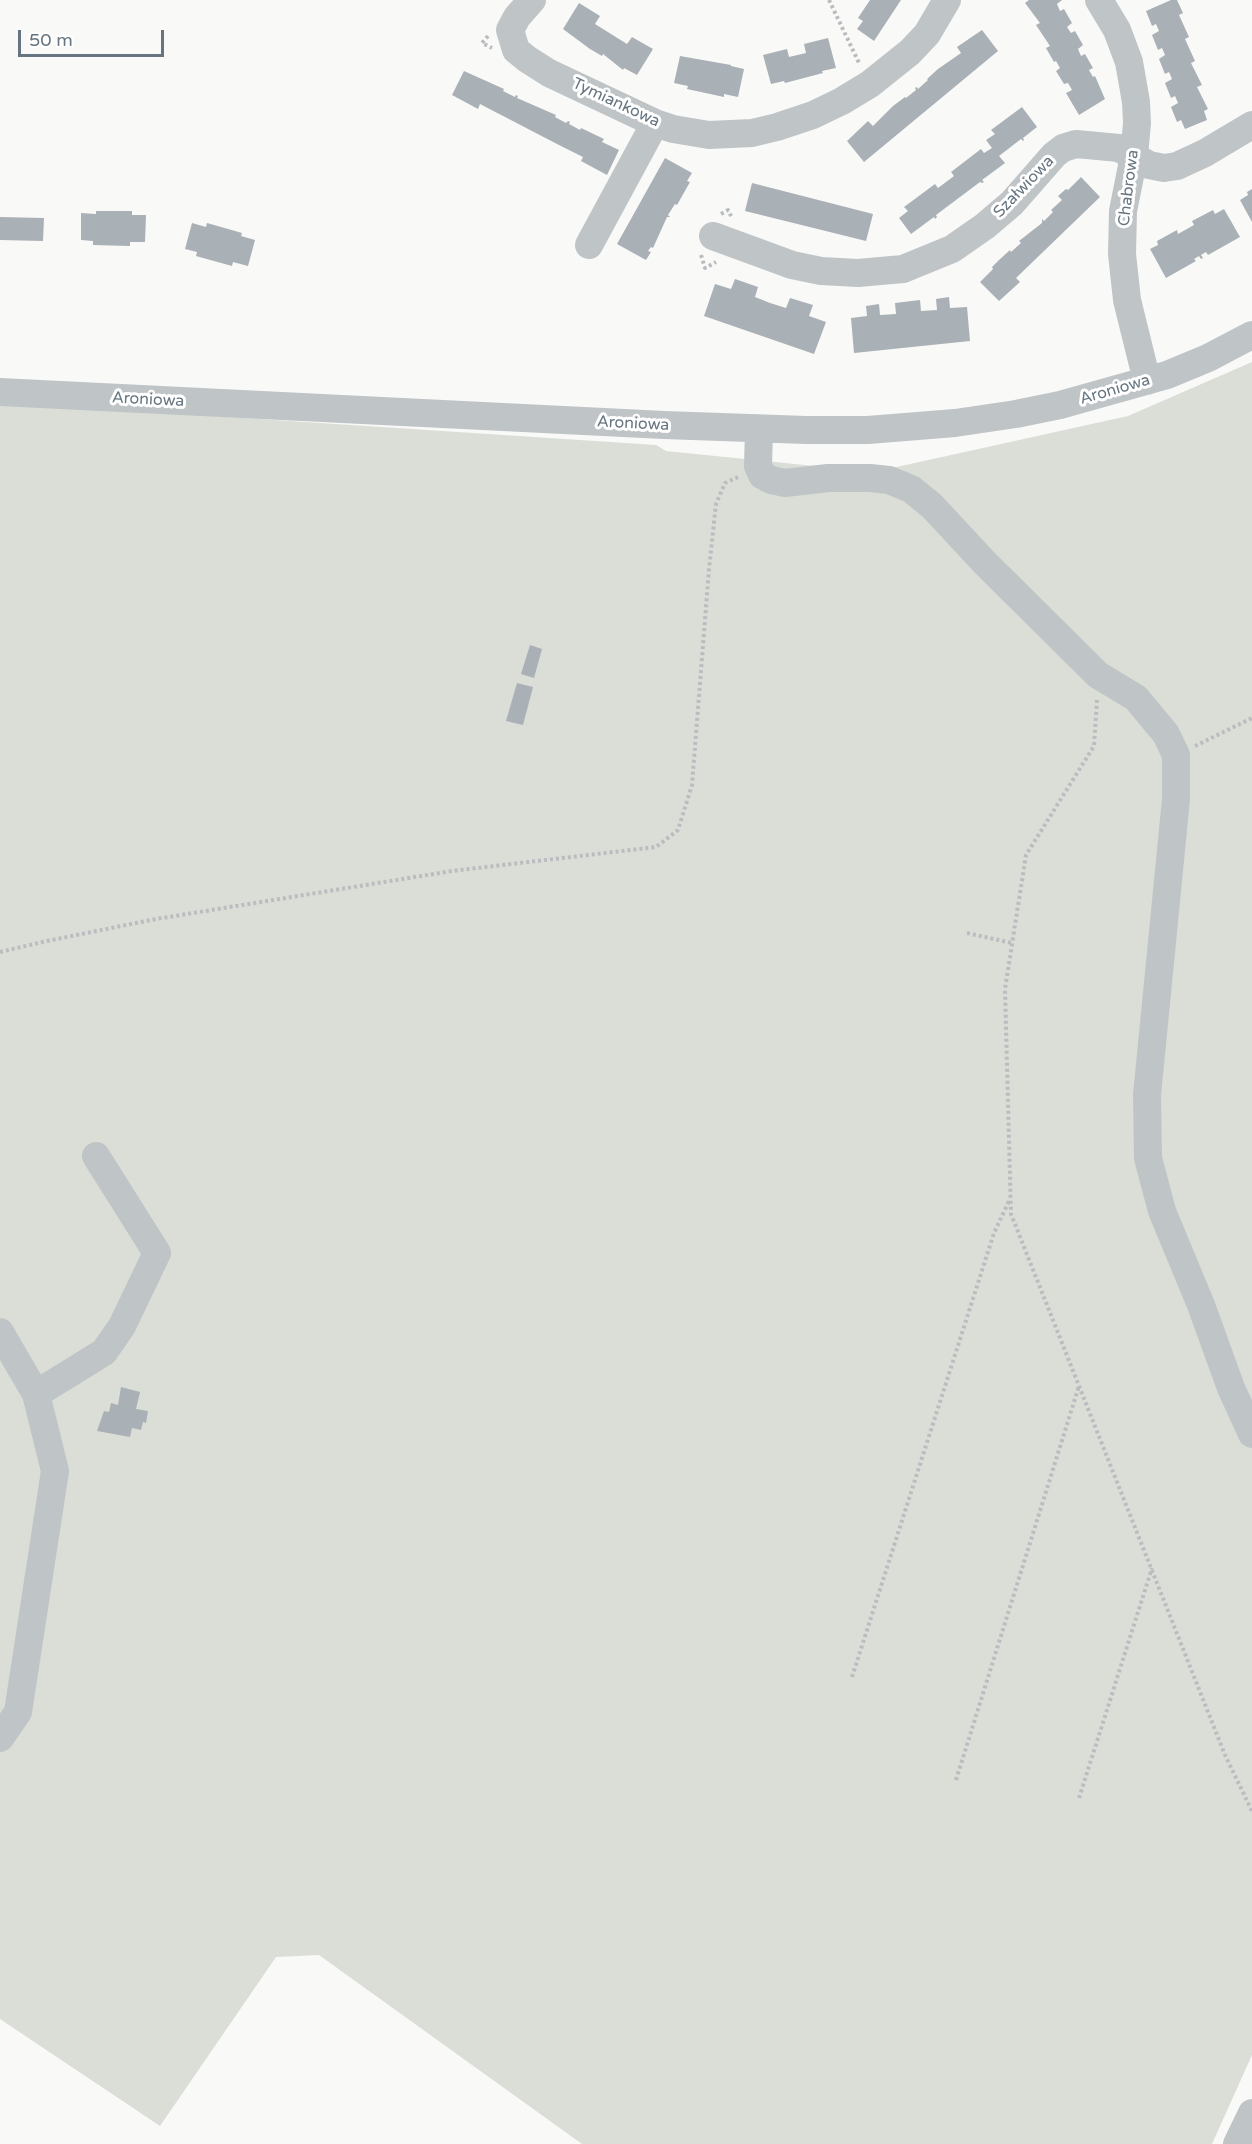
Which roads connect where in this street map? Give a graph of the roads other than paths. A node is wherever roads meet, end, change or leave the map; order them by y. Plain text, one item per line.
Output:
1 (532, 0) edge
2 (947, 0) edge
3 (1099, 0) edge
4 (655, 123) junction
5 (1252, 125) edge
6 (1134, 156) junction
7 (718, 237) dead end
8 (589, 245) dead end
9 (1252, 335) edge
10 (1147, 381) junction
11 (0, 392) edge
12 (759, 429) junction
13 (96, 1155) dead end
14 (0, 1332) edge
15 (36, 1394) junction
16 (1252, 1434) edge
17 (0, 1738) edge
18 (1252, 2113) edge
19 (1237, 2144) edge

1 - 4 street, Tymiankowa
2 - 4 street, Tymiankowa
3 - 6 street, Chabrowa
4 - 8 street
5 - 6 street, Szałwiowa
6 - 7 street, Szałwiowa
6 - 10 street, Chabrowa
9 - 10 street, Aroniowa
10 - 12 street, Aroniowa
11 - 12 street, Aroniowa
12 - 16 street
13 - 15 street
14 - 15 street
15 - 17 street
18 - 19 street

